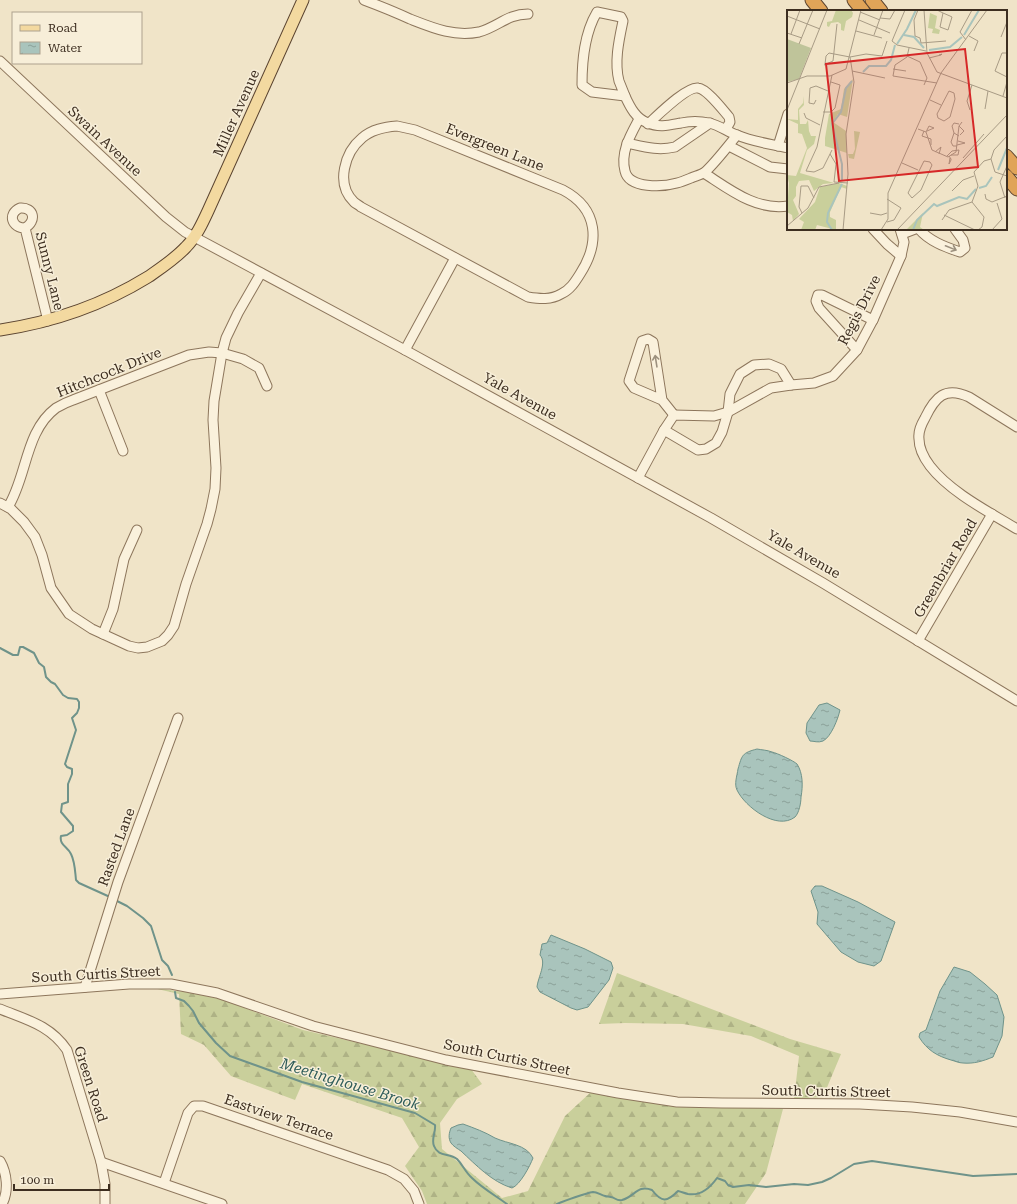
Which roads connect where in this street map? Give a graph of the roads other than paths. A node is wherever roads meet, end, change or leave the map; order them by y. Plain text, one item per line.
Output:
1 (303, 0) edge
2 (364, 0) edge
3 (812, 0) edge
4 (854, 0) edge
5 (872, 0) edge
6 (820, 10) edge
7 (862, 10) edge
8 (880, 10) edge
9 (528, 14) dead end
10 (0, 61) edge
11 (625, 96) junction
12 (787, 117) edge
13 (639, 119) junction
14 (710, 123) junction
15 (648, 124) junction
16 (726, 129) junction
17 (737, 135) junction
18 (627, 143) junction
19 (729, 146) junction
20 (778, 146) junction
21 (787, 148) edge
22 (1007, 157) edge
23 (1017, 168) edge
24 (787, 169) edge
25 (704, 173) junction
26 (1007, 177) edge
27 (1007, 182) edge
28 (1017, 189) edge
29 (787, 206) edge
30 (25, 228) dead end
31 (874, 230) edge
32 (921, 230) edge
33 (956, 230) edge
34 (901, 232) edge
35 (194, 237) junction
36 (901, 256) junction
37 (455, 258) junction
38 (261, 273) junction
39 (873, 320) junction
40 (48, 321) junction
41 (0, 330) edge
42 (405, 350) junction
43 (856, 350) junction
44 (222, 353) junction
45 (791, 385) junction
46 (267, 386) dead end
47 (99, 390) junction
48 (662, 400) junction
49 (728, 412) junction
50 (674, 415) junction
51 (1017, 427) edge
52 (664, 430) junction
53 (123, 451) dead end
54 (638, 478) junction
55 (4, 505) edge
56 (992, 514) junction
57 (1017, 529) edge
58 (137, 530) dead end
59 (103, 634) junction
60 (918, 641) junction
61 (1017, 701) edge
62 (178, 718) dead end
63 (84, 987) junction
64 (0, 994) edge
65 (0, 1009) edge
66 (1017, 1122) edge
67 (0, 1161) edge
68 (101, 1162) junction
69 (164, 1183) junction
70 (2, 1204) edge
71 (105, 1204) edge
72 (222, 1204) edge
73 (419, 1204) edge

1 - 35 main road, Miller Avenue
2 - 9 street
3 - 6 highway
4 - 7 highway
5 - 8 highway
10 - 35 street, Swain Avenue
11 - 11 street
11 - 13 street
12 - 20 street
13 - 15 street
13 - 18 street
14 - 15 street
14 - 16 street
14 - 18 street
15 - 16 street
16 - 17 street
17 - 19 street
17 - 20 street
18 - 25 street
19 - 24 street
19 - 25 street
20 - 21 street
22 - 23 highway
25 - 29 street
26 - 28 highway
27 - 28 highway
30 - 40 street, Sunny Lane
31 - 36 street
32 -> 33 street
34 - 36 street, Regis Drive
35 - 38 street, Yale Avenue
35 - 40 main road
36 - 39 street, Regis Drive
37 - 37 street, Evergreen Lane
37 - 42 street
38 - 42 street, Yale Avenue
38 - 44 street
39 - 43 street, Regis Drive
39 - 43 street
40 - 41 main road
42 - 54 street, Yale Avenue
43 - 45 street, Regis Drive
44 - 46 street, Hitchcock Drive
44 - 47 street, Hitchcock Drive
44 - 59 street
45 - 49 street, Regis Drive
45 - 49 street
47 - 53 street
47 - 55 street, Hitchcock Drive
48 -> 48 street
48 - 50 street
49 - 50 street, Regis Drive
49 - 52 street
50 - 52 street
51 - 56 street, Greenbriar Road
52 - 54 street
54 - 60 street, Yale Avenue
55 - 59 street
56 - 57 street
56 - 60 street, Greenbriar Road
58 - 59 street
60 - 61 street, Yale Avenue
62 - 63 street, Rasted Lane
63 - 64 street, South Curtis Street
63 - 66 street, South Curtis Street
65 - 68 street, Green Road
67 - 70 street
68 - 69 street
68 - 71 street, Green Road
69 - 72 street
69 - 73 street, Eastview Terrace

